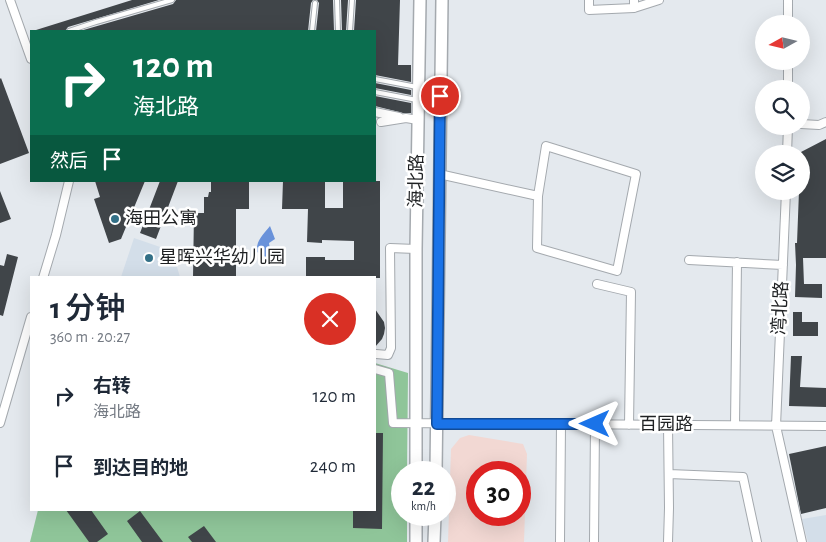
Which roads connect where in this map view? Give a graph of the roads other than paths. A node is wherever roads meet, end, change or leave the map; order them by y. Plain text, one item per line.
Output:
1 (10, 0) edge
2 (172, 0) edge
3 (337, 0) edge
4 (352, 0) edge
5 (420, 0) edge
6 (442, 0) edge
7 (589, 0) edge
8 (659, 0) edge
9 (788, 0) edge
10 (315, 3) dead end
11 (634, 4) edge
12 (788, 15) edge
13 (72, 30) edge
14 (312, 30) edge
15 (338, 30) edge
16 (350, 30) edge
17 (29, 45) edge
18 (376, 79) edge
19 (419, 87) junction
20 (376, 92) edge
21 (419, 101) junction
22 (376, 112) edge
23 (406, 118) junction
24 (418, 120) junction
25 (381, 122) dead end
26 (826, 122) edge
27 (810, 124) edge
28 (439, 174) junction
29 (69, 182) edge
30 (538, 196) junction
31 (786, 200) edge
32 (416, 249) junction
33 (689, 260) dead end
34 (737, 262) junction
35 (784, 265) junction
36 (44, 276) edge
37 (597, 284) dead end
38 (30, 320) edge
39 (376, 354) dead end
40 (376, 369) edge
41 (0, 423) edge
42 (417, 424) junction
43 (437, 424) junction
44 (561, 424) junction
45 (595, 424) junction
46 (629, 425) junction
47 (668, 425) junction
48 (735, 425) junction
49 (776, 426) junction
50 (826, 426) edge
51 (416, 461) edge
52 (436, 461) edge
53 (669, 474) junction
54 (416, 526) edge
55 (435, 526) edge
56 (416, 542) edge
57 (434, 542) edge
58 (560, 542) edge
59 (594, 542) edge
60 (668, 542) edge
61 (757, 542) edge
62 (802, 542) edge

1 - 17 street
2 - 13 lane
3 - 15 lane
4 - 16 lane
5 - 19 street, 海北路
6 - 28 street, 海北路
7 - 11 street
8 - 11 street
9 - 12 street
10 - 14 lane
18 - 19 lane
19 - 21 street, 海北路
20 - 21 lane
21 - 24 street, 海北路
22 - 23 street
23 - 24 street
23 - 25 street
24 - 32 street, 海北路
26 - 27 street
28 - 30 street
28 - 43 street, 海北路
29 - 36 street
30 - 30 street
31 - 35 street, 湾北路
32 - 39 street
32 - 42 street, 海北路
33 - 34 street
34 - 35 street
34 - 48 street
35 - 49 street, 湾北路
37 - 46 street
38 - 41 street
40 - 42 street, 百园路
42 - 43 street, 百园路
42 - 51 street, 海北路
43 - 44 street, 百园路
43 - 52 street, 海北路
44 - 45 street, 百园路
44 - 58 street
45 - 46 street, 百园路
45 - 59 street
46 - 47 street, 百园路
47 - 48 street, 百园路
47 - 53 street
48 - 49 street, 百园路
49 - 50 street, 百园路
49 - 62 street, 湾北路
53 - 60 street
53 - 61 street
54 - 56 street
55 - 57 street

